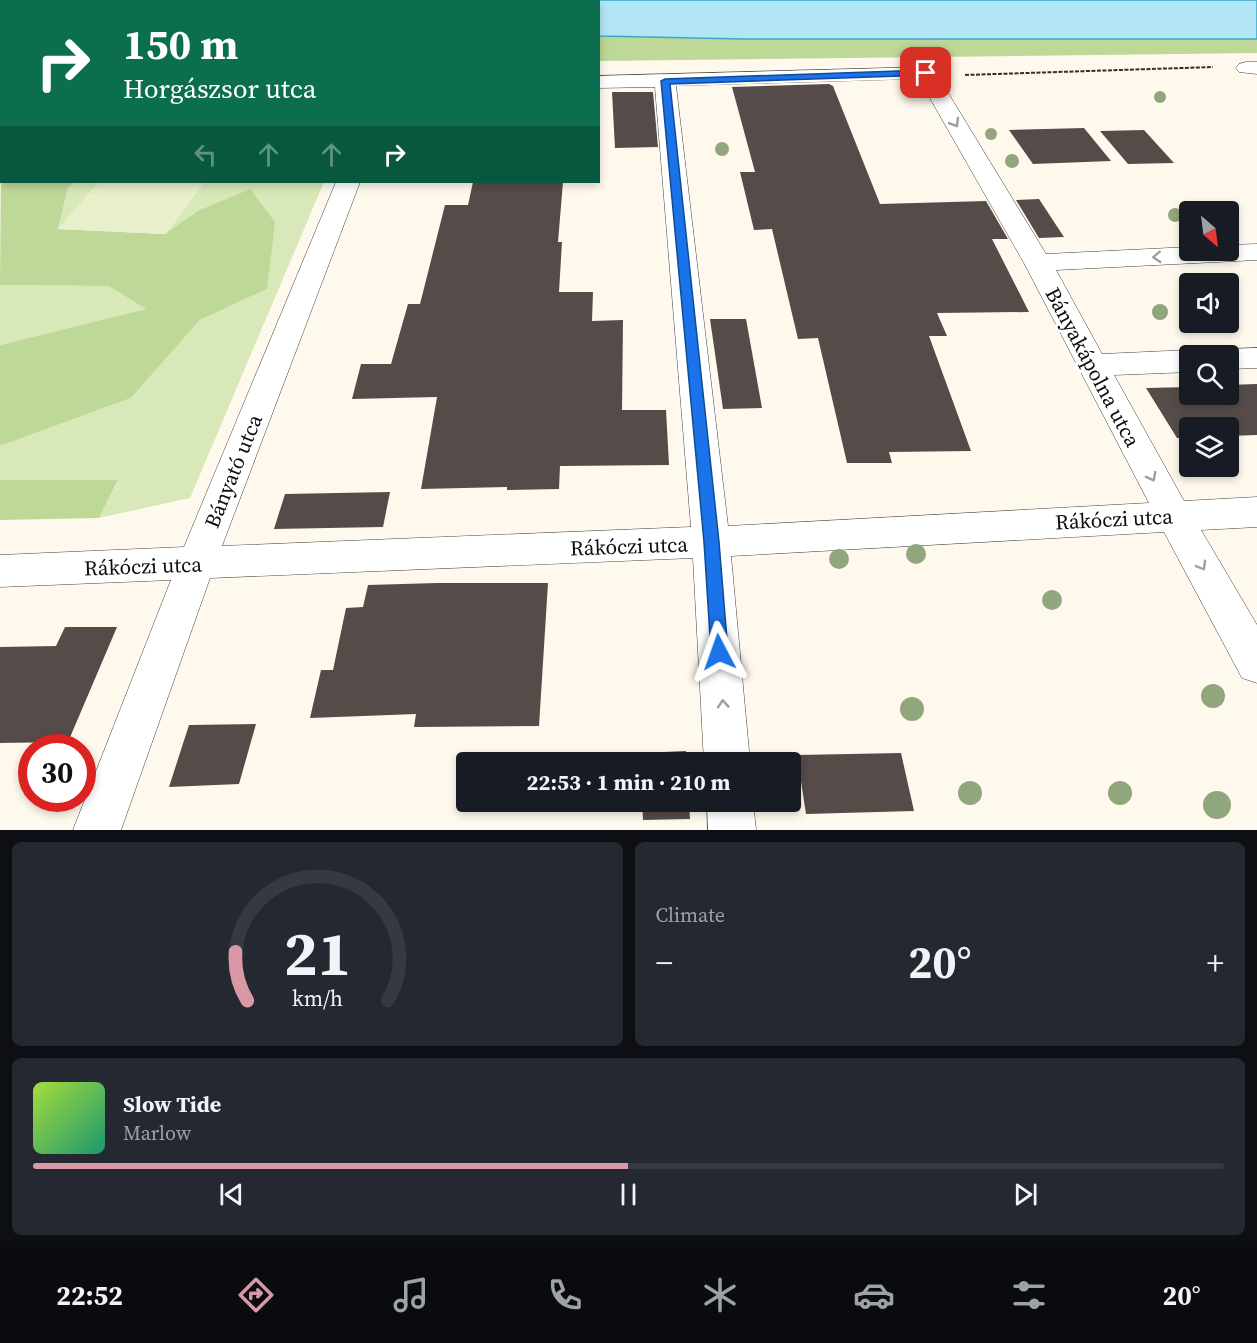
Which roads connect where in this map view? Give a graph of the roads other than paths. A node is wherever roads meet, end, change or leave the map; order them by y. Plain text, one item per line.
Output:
1 (665, 81) junction
2 (600, 82) edge
3 (348, 183) edge
4 (1257, 252) edge
5 (1038, 263) junction
6 (1257, 358) edge
7 (1239, 359) edge
8 (1179, 361) edge
9 (1092, 364) junction
10 (1257, 512) edge
11 (1173, 516) junction
12 (711, 542) junction
13 (196, 564) junction
14 (0, 571) edge
15 (1257, 664) edge
16 (726, 752) edge
17 (731, 812) edge
18 (97, 830) edge
19 (732, 830) edge

1 - 2 street
1 -> 5 street, Bányakápolna utca
1 - 12 street
3 - 13 street, Bányató utca
4 -> 5 street
5 - 9 street, Bányakápolna utca
6 - 7 street
8 - 9 street
9 -> 11 street, Bányakápolna utca
10 - 11 street, Rákóczi utca
11 - 12 street, Rákóczi utca
11 -> 15 street, Bányakápolna utca
12 - 13 street, Rákóczi utca
16 -> 12 street
13 - 14 street, Rákóczi utca
13 - 18 street, Bányató utca
17 - 19 street

